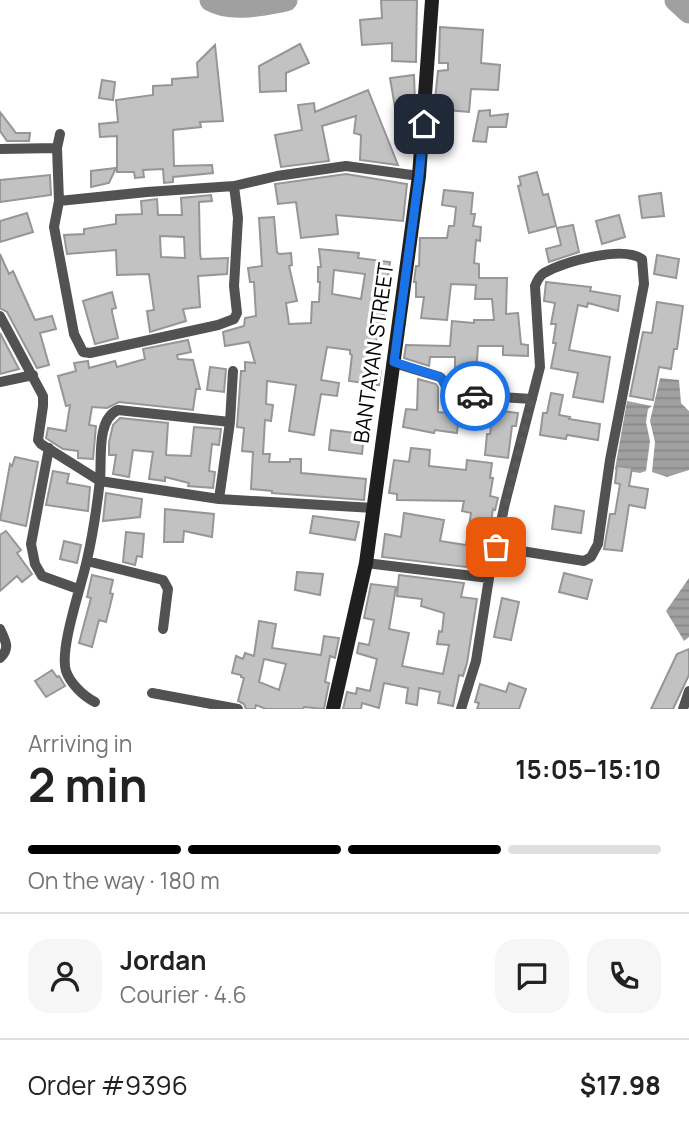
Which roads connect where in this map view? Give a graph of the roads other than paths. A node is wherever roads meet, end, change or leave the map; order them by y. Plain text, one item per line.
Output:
1 (432, 0) edge
2 (60, 134) dead end
3 (57, 148) junction
4 (0, 149) edge
5 (419, 176) junction
6 (234, 186) junction
7 (59, 201) junction
8 (0, 316) edge
9 (394, 362) junction
10 (233, 371) dead end
11 (33, 375) junction
12 (0, 382) edge
13 (532, 398) junction
14 (230, 422) junction
15 (49, 449) junction
16 (100, 481) junction
17 (219, 499) junction
18 (374, 508) junction
19 (496, 547) junction
20 (87, 561) junction
21 (366, 563) junction
22 (489, 578) junction
23 (78, 589) junction
24 (0, 629) edge
25 (163, 629) dead end
26 (0, 658) edge
27 (689, 691) edge
28 (152, 693) dead end
29 (94, 702) dead end
30 (199, 706) edge
31 (238, 709) edge
32 (333, 709) edge
33 (461, 709) edge
34 (682, 709) edge

1 - 5 main road, BANTAYAN STREET
2 - 3 street
3 - 4 street
3 - 7 street
5 - 6 street
5 - 9 main road, BANTAYAN STREET
6 - 7 street
6 - 7 street
8 - 11 street
9 - 13 street
9 - 18 main road, BANTAYAN STREET
10 - 14 street
11 - 12 street
11 - 15 street
13 - 19 street
13 - 19 street
14 - 16 street
14 - 17 street
15 - 16 street
15 - 23 street
16 - 17 street
16 - 20 street
17 - 18 street
18 - 21 main road, BANTAYAN STREET
19 - 22 street
20 - 23 street
20 - 25 street
21 - 22 street
21 - 32 main road, BANTAYAN STREET
22 - 33 street
23 - 29 street
24 - 26 street
27 - 34 street
28 - 30 street
30 - 31 street

